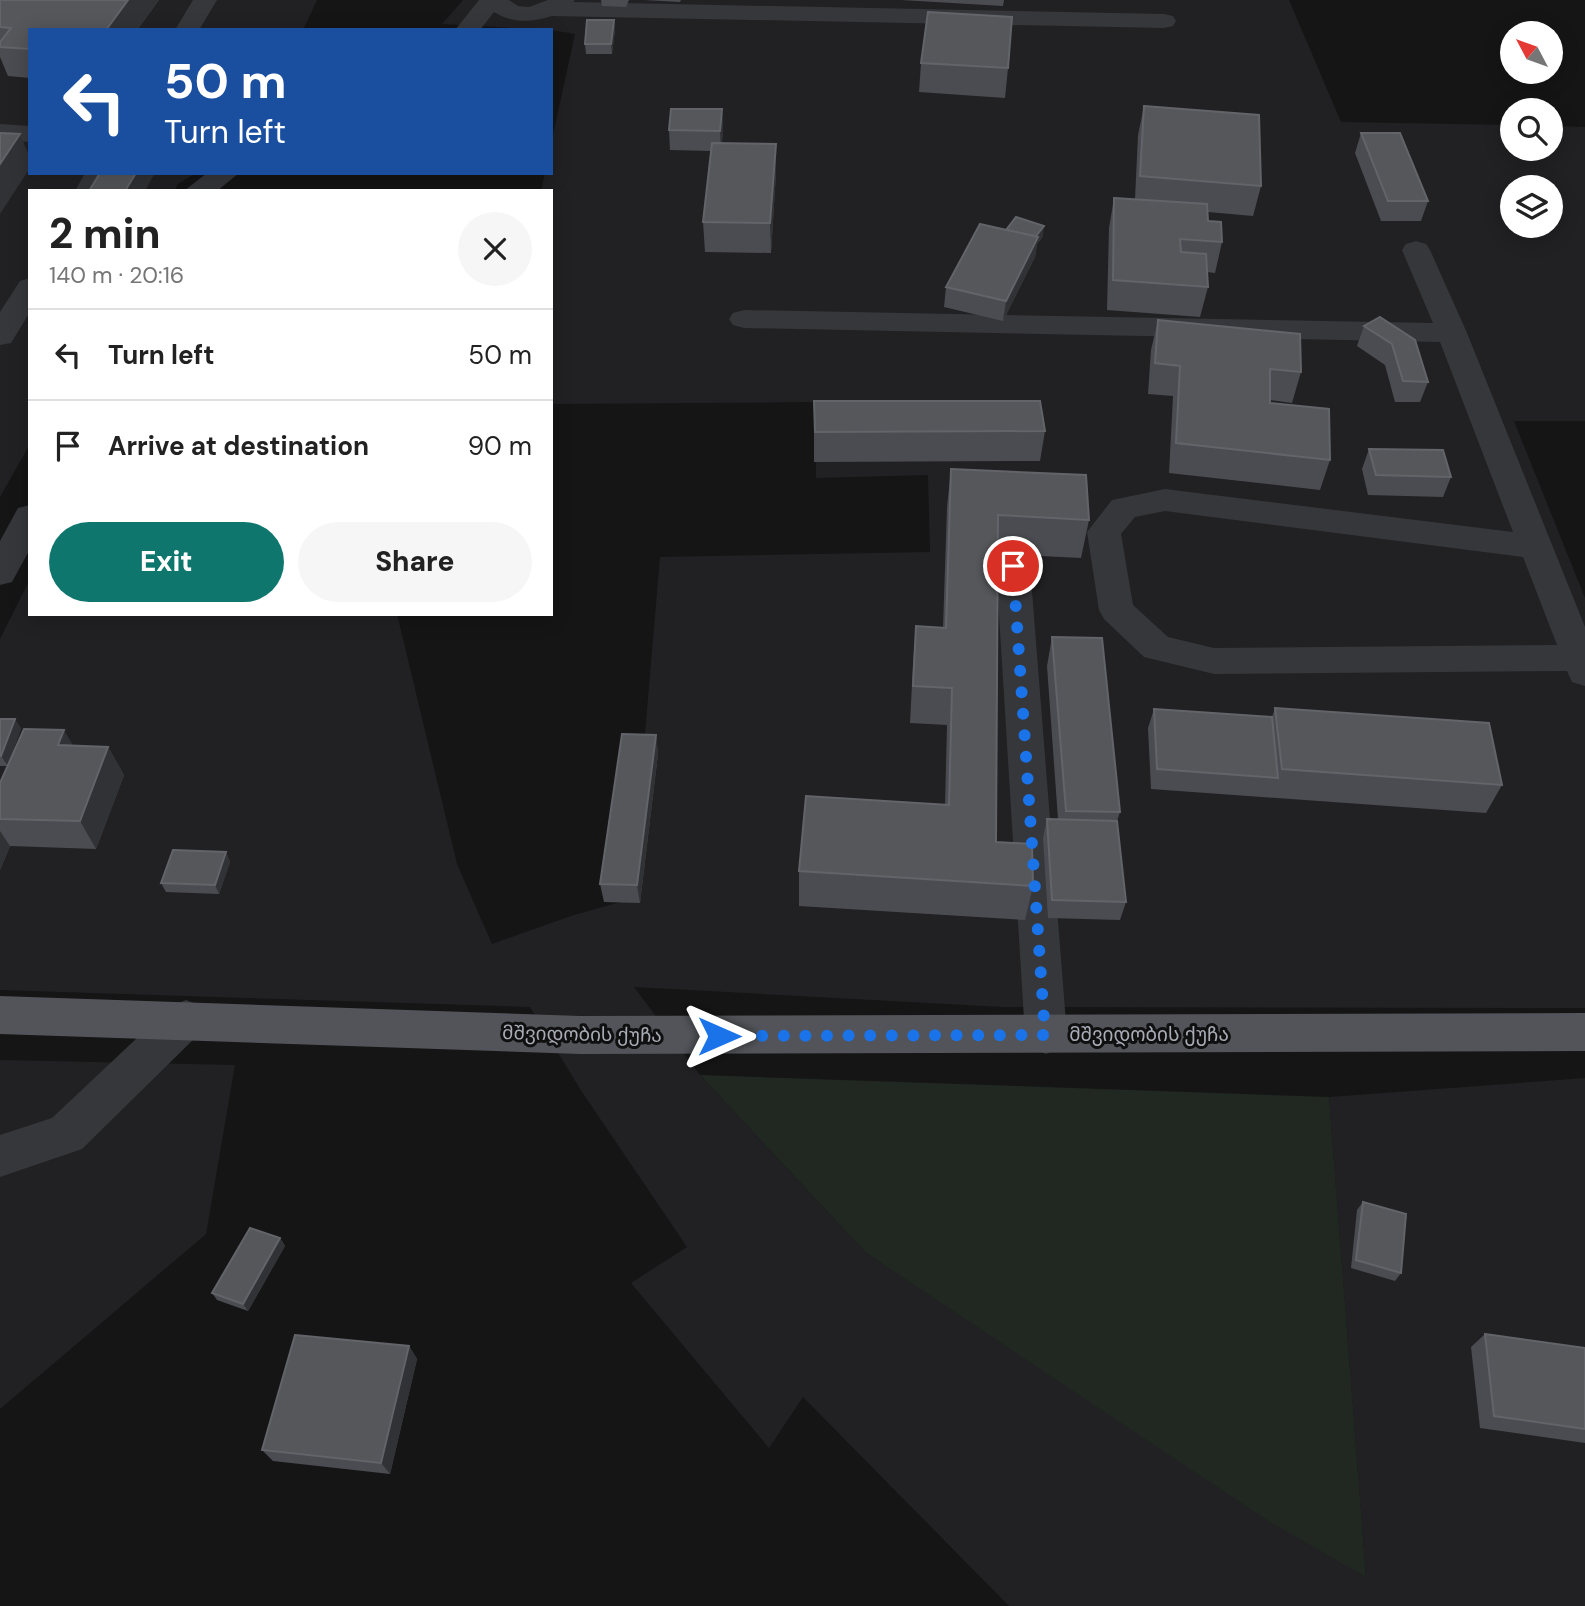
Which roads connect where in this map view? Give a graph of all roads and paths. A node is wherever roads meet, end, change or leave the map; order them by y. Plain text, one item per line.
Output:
1 (205, 0) edge
2 (494, 0) edge
3 (557, 5) edge
4 (1164, 20) dead end
5 (188, 28) edge
6 (469, 28) edge
7 (0, 132) edge
8 (28, 134) edge
9 (223, 175) edge
10 (201, 189) edge
11 (1416, 250) dead end
12 (28, 290) edge
13 (744, 319) dead end
14 (1452, 332) junction
15 (0, 336) edge
16 (28, 520) edge
17 (1535, 547) junction
18 (1013, 566) dead end
19 (0, 573) edge
20 (1582, 665) edge
21 (0, 1015) edge
22 (186, 1019) junction
23 (1585, 1032) edge
24 (1045, 1035) junction
25 (0, 1156) edge

1 - 5 street
2 - 3 street
2 - 6 street
3 - 4 street
7 - 8 street
9 - 10 street
11 - 14 street
12 - 15 street
13 - 14 street
14 - 17 street
16 - 19 street
17 - 20 street
17 - 20 street
18 - 24 street
21 - 22 main road, მშვიდობის ქუჩა
22 - 24 main road, მშვიდობის ქუჩა
22 - 25 street
23 - 24 main road, მშვიდობის ქუჩა

